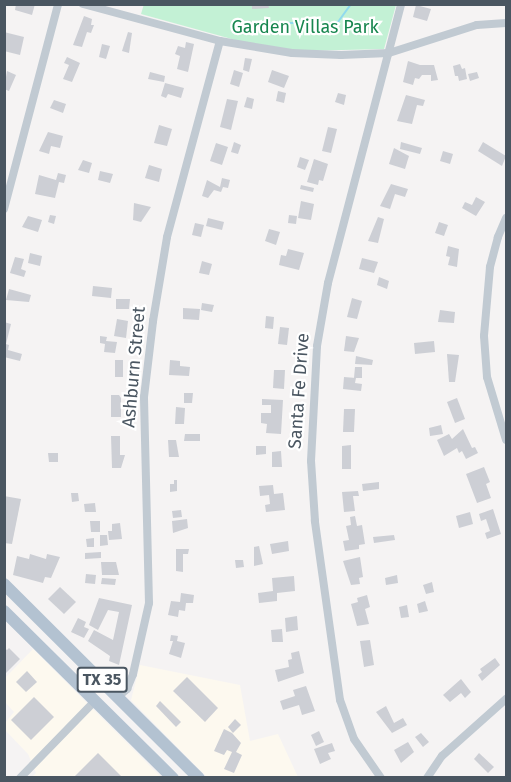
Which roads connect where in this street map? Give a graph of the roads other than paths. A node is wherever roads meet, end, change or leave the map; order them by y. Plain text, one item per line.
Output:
1 (58, 4) edge
2 (84, 4) edge
3 (401, 4) edge
4 (507, 23) edge
5 (220, 41) junction
6 (388, 53) junction
7 (4, 209) edge
8 (507, 218) edge
9 (507, 440) edge
10 (4, 584) edge
11 (4, 611) edge
12 (49, 655) junction
13 (119, 696) junction
14 (507, 699) edge
15 (95, 701) junction
16 (113, 717) junction
17 (173, 752) junction
18 (20, 777) edge
19 (173, 777) edge
20 (199, 777) edge
21 (381, 777) edge
22 (427, 777) edge

1 - 7 street
2 - 5 street
3 - 6 street, Santa Fe Drive
4 - 6 street
5 - 6 street
5 - 13 street, Ashburn Street
6 - 21 street, Santa Fe Drive
8 - 9 street
10 - 13 main road, TX 35
11 - 12 main road, TX 35
12 - 13 main road
12 - 15 main road, TX 35
13 - 17 main road, TX 35
14 - 22 street
15 - 16 main road, TX 35
15 - 18 street
16 - 17 main road
16 - 19 main road, TX 35
17 - 20 main road, TX 35

